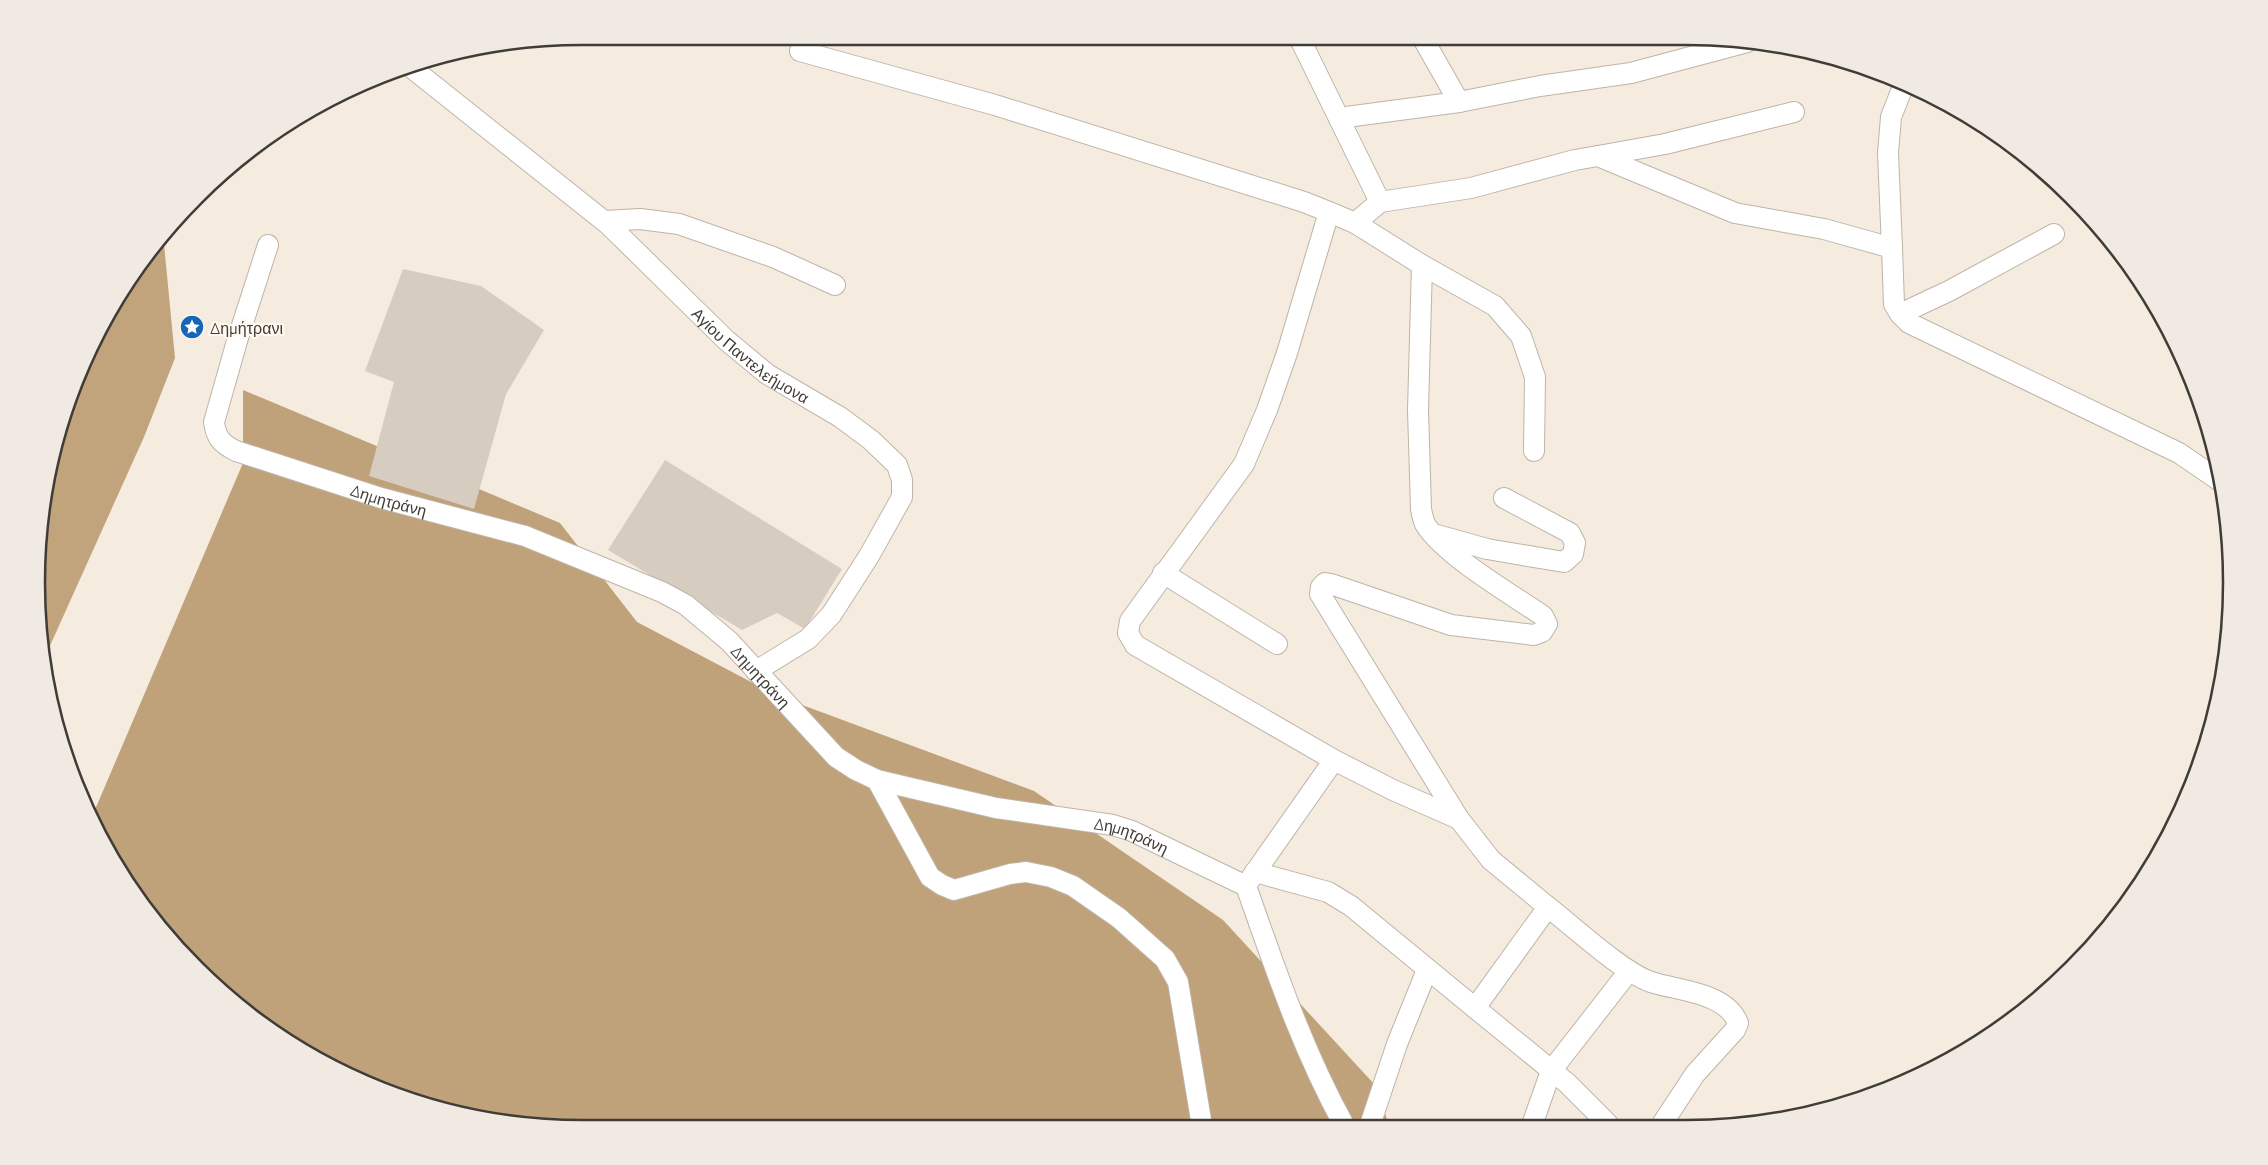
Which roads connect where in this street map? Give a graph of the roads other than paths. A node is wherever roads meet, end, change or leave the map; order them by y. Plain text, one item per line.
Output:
1 (1303, 45) edge
2 (1427, 45) edge
3 (1729, 47) edge
4 (800, 51) dead end
5 (417, 72) edge
6 (1902, 91) edge
7 (1459, 102) junction
8 (1794, 112) dead end
9 (1339, 118) junction
10 (1598, 156) junction
11 (1380, 202) junction
12 (1329, 212) junction
13 (604, 221) junction
14 (1355, 223) junction
15 (2054, 234) dead end
16 (268, 245) dead end
17 (1892, 248) junction
18 (1422, 265) junction
19 (835, 286) dead end
20 (1900, 314) junction
21 (1534, 451) dead end
22 (2213, 476) edge
23 (1504, 498) dead end
24 (1433, 534) junction
25 (1163, 573) junction
26 (1277, 644) dead end
27 (756, 671) junction
28 (1334, 760) junction
29 (877, 780) junction
30 (1459, 819) junction
31 (1251, 879) junction
32 (1548, 907) junction
33 (1427, 970) junction
34 (1629, 971) junction
35 (1475, 1008) junction
36 (1551, 1071) junction
37 (1201, 1120) edge
38 (1341, 1120) edge
39 (1372, 1120) edge
40 (1534, 1120) edge
41 (1604, 1120) edge
42 (1665, 1120) edge

1 - 9 street
2 - 7 street
3 - 7 street
4 - 12 street
5 - 13 street, Αγίου Παντελεήμονα
6 - 17 street
7 - 9 street
8 - 10 street
9 - 11 street
10 - 11 street
10 - 17 street
11 - 14 street
12 - 14 street
12 - 25 street
13 - 19 street
13 - 27 street, Αγίου Παντελεήμονα
14 - 18 street
15 - 20 street
16 - 27 street, Δημητράνη
17 - 20 street
18 - 21 street
18 - 24 street
20 - 22 street
23 - 24 street
24 - 30 street
25 - 26 street
25 - 28 street
27 - 29 street, Δημητράνη
28 - 30 street
28 - 31 street
29 - 31 street, Δημητράνη
29 - 37 street
30 - 32 street
31 - 33 street, Δημητράνη
31 - 38 street
32 - 34 street
32 - 35 street
33 - 35 street, Δημητράνη
33 - 39 street
34 - 36 street
34 - 42 street
35 - 36 street, Δημητράνη
36 - 40 street
36 - 41 street, Δημητράνη

